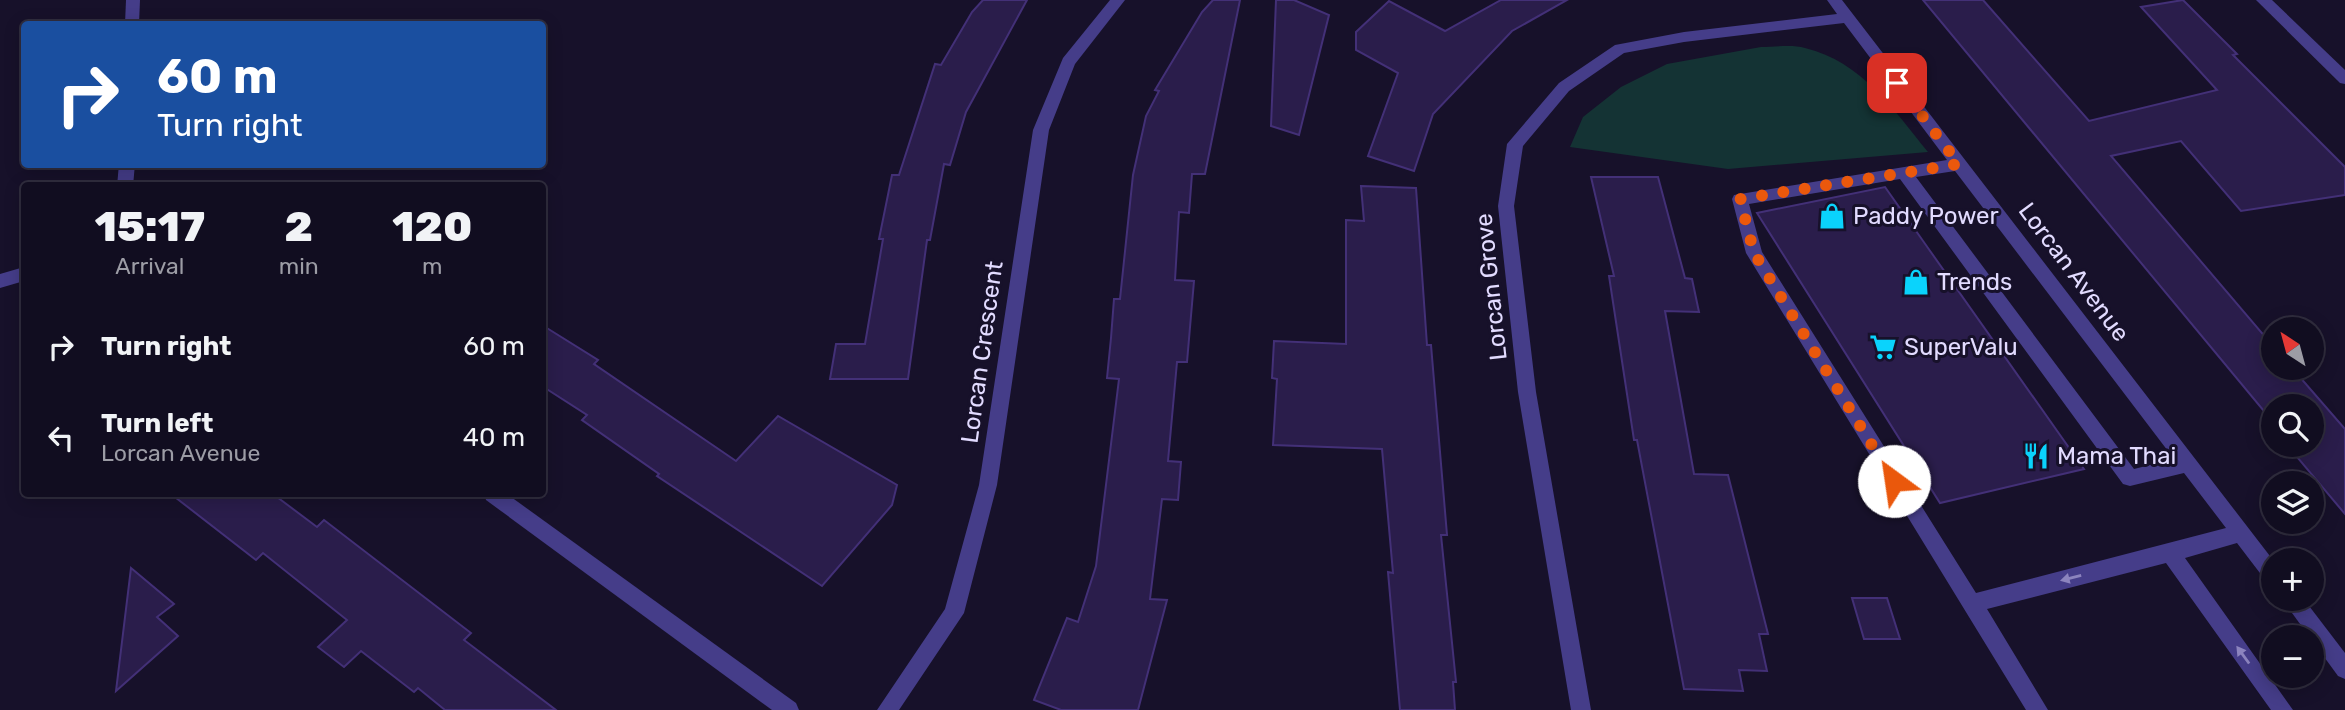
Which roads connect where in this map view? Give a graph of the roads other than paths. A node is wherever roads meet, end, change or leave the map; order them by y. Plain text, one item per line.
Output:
1 (133, 0) edge
2 (1118, 0) edge
3 (1834, 0) edge
4 (2263, 0) edge
5 (1847, 18) junction
6 (132, 21) edge
7 (2345, 79) edge
8 (1959, 164) junction
9 (1904, 173) junction
10 (21, 275) edge
11 (0, 281) edge
12 (2188, 464) junction
13 (497, 497) edge
14 (2241, 533) junction
15 (2170, 553) junction
16 (2261, 559) edge
17 (1972, 603) junction
18 (2301, 611) edge
19 (2345, 669) edge
20 (789, 710) edge
21 (887, 710) edge
22 (1581, 710) edge
23 (2038, 710) edge
24 (2283, 710) edge

1 - 6 street
2 - 21 street, Lorcan Crescent
3 - 5 street, Lorcan Avenue
4 - 7 street
5 - 8 street, Lorcan Avenue
5 - 22 street, Lorcan Grove
8 - 9 street
8 - 12 street, Lorcan Avenue
9 - 12 street
9 - 17 street
10 - 11 street
12 - 14 street, Lorcan Avenue
13 - 20 street
14 - 15 street
14 - 16 street, Lorcan Avenue
15 -> 17 street
24 -> 15 street
17 - 23 street
18 - 19 street

